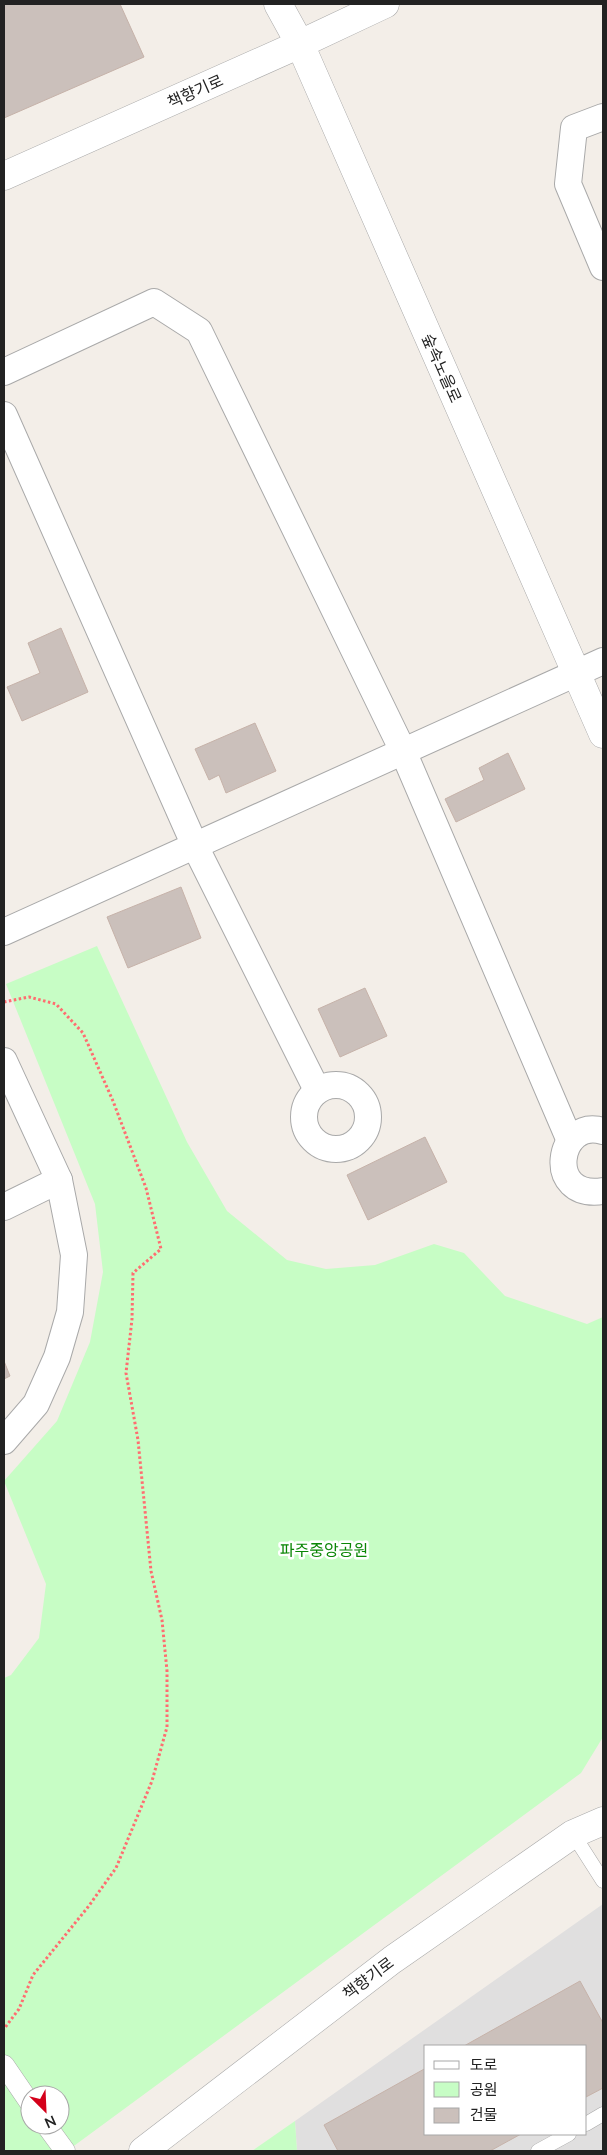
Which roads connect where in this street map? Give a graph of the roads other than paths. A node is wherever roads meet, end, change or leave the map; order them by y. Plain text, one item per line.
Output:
1 (278, 4) edge
2 (384, 4) edge
3 (300, 44) junction
4 (603, 117) edge
5 (4, 176) edge
6 (603, 267) edge
7 (4, 372) edge
8 (4, 415) edge
9 (603, 661) edge
10 (576, 672) junction
11 (603, 734) edge
12 (403, 751) junction
13 (195, 846) junction
14 (4, 932) edge
15 (4, 1061) edge
16 (318, 1090) dead end
17 (603, 1131) edge
18 (570, 1141) junction
19 (59, 1180) junction
20 (603, 1192) edge
21 (4, 1207) edge
22 (4, 1441) edge
23 (603, 1821) edge
24 (574, 1834) junction
25 (603, 1881) edge
26 (4, 2065) edge
27 (20, 2088) edge
28 (603, 2114) edge
29 (587, 2123) edge
30 (53, 2135) edge
31 (566, 2135) edge
32 (65, 2151) edge
33 (143, 2151) edge
34 (538, 2151) edge

1 - 3 street, 숲속노을로
2 - 3 street, 책향기로
3 - 5 street, 책향기로
3 - 10 street, 숲속노을로
4 - 6 street
7 - 12 street
8 - 13 street
9 - 10 street
10 - 11 street, 숲속노을로
10 - 12 street
12 - 13 street
12 - 18 street
13 - 14 street
13 - 16 street
15 - 19 street
17 - 18 street
18 - 20 street
19 - 21 street
19 - 22 street
23 - 24 street, 책향기로
24 - 25 lane
24 - 33 street, 책향기로
26 - 27 street
28 - 29 lane
30 - 32 street
31 - 34 lane

